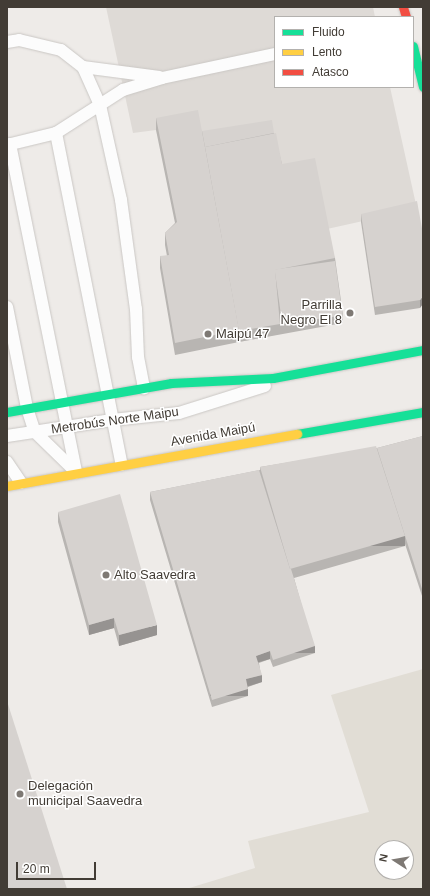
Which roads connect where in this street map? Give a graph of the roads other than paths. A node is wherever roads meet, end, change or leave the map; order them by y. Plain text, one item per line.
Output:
1 (7, 42) edge
2 (414, 50) edge
3 (274, 54) edge
4 (83, 67) junction
5 (162, 78) junction
6 (423, 87) edge
7 (100, 105) junction
8 (56, 133) junction
9 (9, 145) edge
10 (7, 307) edge
11 (423, 350) edge
12 (312, 371) junction
13 (144, 388) junction
14 (108, 394) junction
15 (63, 402) junction
16 (27, 408) junction
17 (7, 412) edge
18 (423, 412) edge
19 (112, 420) junction
20 (68, 427) junction
21 (35, 432) junction
22 (7, 436) edge
23 (7, 462) edge
24 (122, 464) junction
25 (76, 472) junction
26 (7, 479) edge
27 (21, 483) junction
28 (7, 486) edge

1 - 4 lane
2 - 6 main road
3 - 5 lane
4 - 5 lane
4 - 7 lane
5 - 7 lane
7 - 8 lane
7 - 13 lane
8 - 9 lane
8 - 14 lane
9 - 15 lane
10 - 16 lane
11 - 12 main road
12 - 13 main road
12 - 19 lane, Metrobús Norte Maipu
13 - 14 main road
14 - 15 main road
14 - 19 lane
15 - 16 main road
15 - 20 lane
16 - 17 main road
16 - 21 lane
18 - 24 main road, Avenida Maipú
19 - 20 lane, Metrobús Norte Maipu
19 - 24 lane
20 - 21 lane, Metrobús Norte Maipu
20 - 25 lane
21 - 22 lane, Metrobús Norte Maipu
21 - 25 lane
23 - 27 lane
24 - 25 main road, Avenida Maipú
25 - 27 main road, Avenida Maipú
26 - 27 lane
27 - 28 main road, Avenida Maipú

